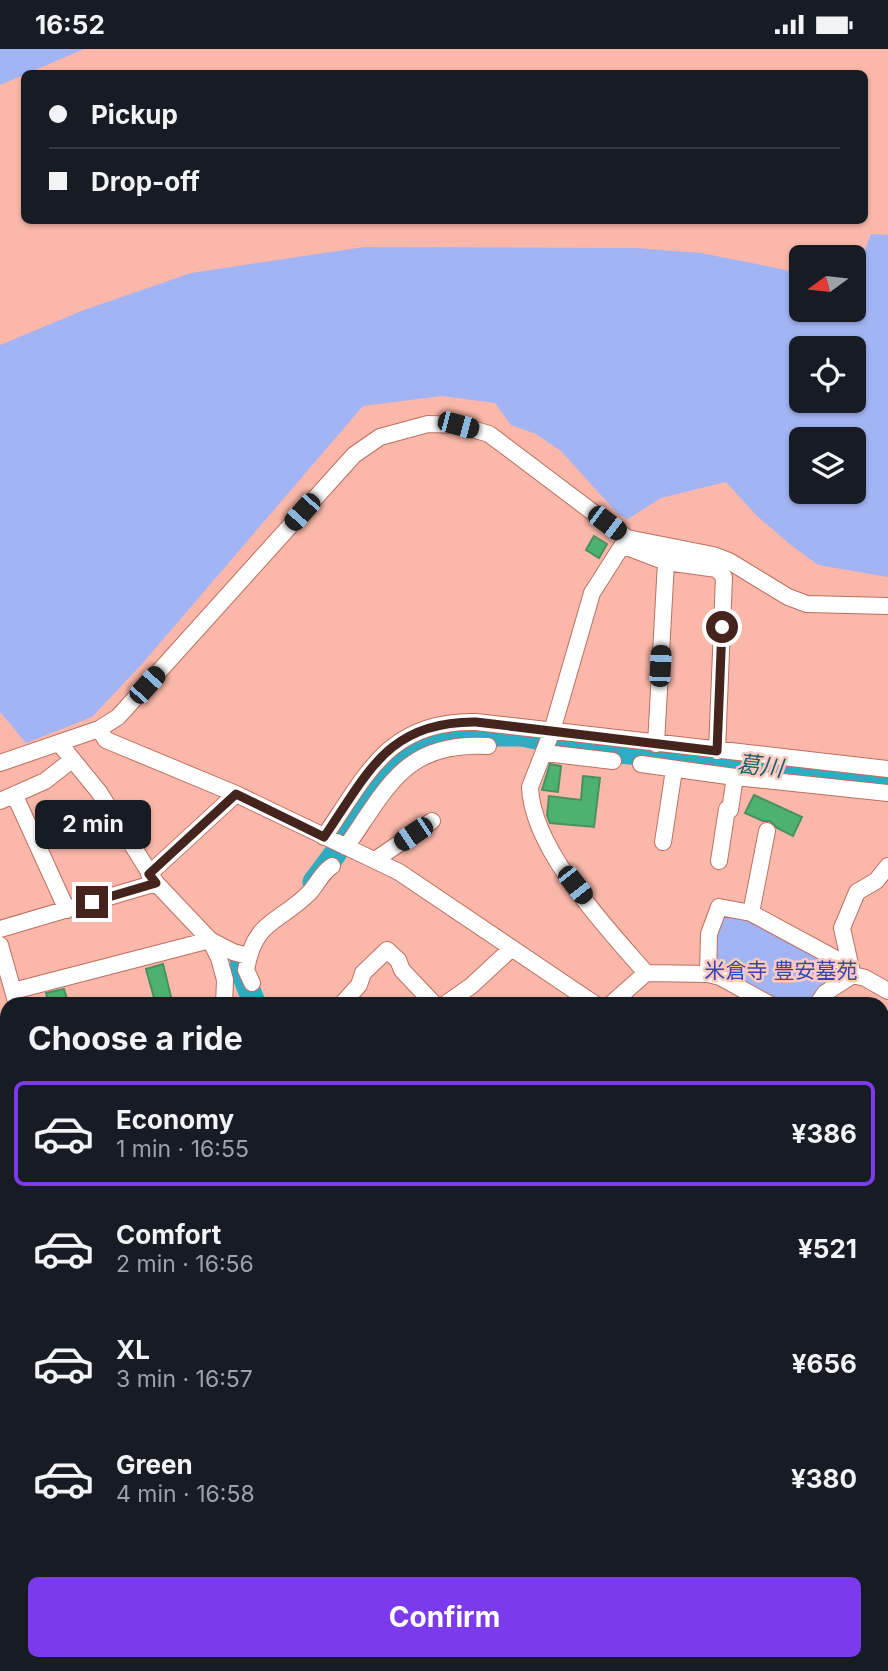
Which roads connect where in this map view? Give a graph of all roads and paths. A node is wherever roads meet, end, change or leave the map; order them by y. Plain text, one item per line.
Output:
1 (624, 541) junction
2 (666, 562) junction
3 (888, 607) edge
4 (99, 729) junction
5 (552, 731) junction
6 (59, 743) junction
7 (656, 744) junction
8 (488, 746) dead end
9 (717, 751) junction
10 (545, 753) junction
11 (72, 760) junction
12 (613, 761) dead end
13 (820, 762) junction
14 (0, 763) edge
15 (640, 764) dead end
16 (888, 769) edge
17 (674, 770) junction
18 (735, 777) junction
19 (817, 786) junction
20 (888, 793) edge
21 (236, 794) junction
22 (7, 798) edge
23 (432, 821) dead end
24 (767, 831) dead end
25 (324, 837) junction
26 (663, 842) dead end
27 (345, 846) junction
28 (375, 860) junction
29 (719, 861) dead end
30 (332, 866) dead end
31 (888, 866) edge
32 (152, 879) junction
33 (67, 909) junction
34 (751, 913) junction
35 (0, 929) edge
36 (210, 940) junction
37 (0, 945) edge
38 (512, 948) junction
39 (240, 954) junction
40 (852, 971) junction
41 (646, 973) junction
42 (708, 974) junction
43 (252, 983) dead end
44 (888, 991) edge
45 (15, 997) edge
46 (18, 997) edge
47 (224, 997) edge
48 (348, 997) edge
49 (427, 997) edge
50 (455, 997) edge
51 (584, 997) edge
52 (619, 997) edge
53 (756, 997) edge
54 (822, 997) edge

1 - 2 street
1 - 3 street
1 - 4 street
1 - 5 street
2 - 7 street
2 - 9 street
4 - 6 street
4 - 21 street
5 - 7 street
5 - 10 street
5 - 25 street
6 - 11 street
6 - 14 street
7 - 9 street
8 - 27 street
9 - 13 street
10 - 12 street
10 - 41 street
11 - 22 street
11 - 32 street
13 - 16 street
13 - 19 street
15 - 17 street
17 - 18 street
17 - 26 street
18 - 19 street
18 - 29 street
19 - 20 street
21 - 25 street
21 - 32 street
22 - 33 street
23 - 28 street
24 - 34 street
25 - 27 street
27 - 28 street
28 - 38 street
30 - 39 street
31 - 40 street
32 - 33 street
32 - 36 street
33 - 35 street
34 - 40 street
34 - 42 street
36 - 39 street
36 - 46 street
36 - 47 street
37 - 45 street
38 - 50 street
38 - 51 street
39 - 43 street
40 - 44 street
40 - 54 street
41 - 42 street
41 - 52 street
42 - 53 street
48 - 49 street

